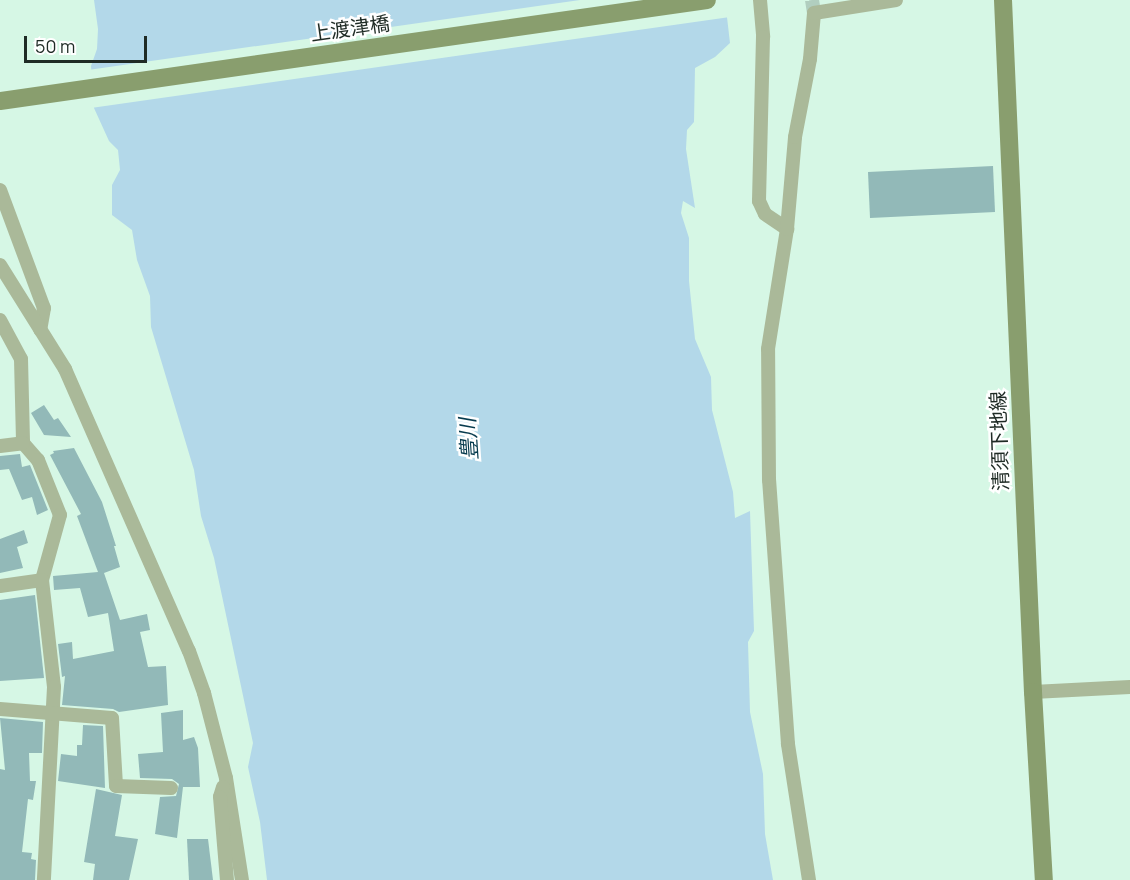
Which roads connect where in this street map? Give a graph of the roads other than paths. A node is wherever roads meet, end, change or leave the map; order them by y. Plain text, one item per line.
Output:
1 (707, 0) edge
2 (760, 0) edge
3 (896, 0) edge
4 (1003, 0) edge
5 (0, 101) edge
6 (0, 190) edge
7 (788, 229) junction
8 (0, 265) edge
9 (0, 320) edge
10 (40, 330) junction
11 (23, 443) junction
12 (0, 447) edge
13 (42, 580) junction
14 (0, 586) edge
15 (1130, 687) edge
16 (1033, 692) junction
17 (0, 709) edge
18 (54, 714) junction
19 (226, 778) junction
20 (171, 788) dead end
21 (44, 880) edge
22 (227, 880) edge
23 (242, 880) edge
24 (809, 880) edge
25 (1044, 880) edge

1 - 5 main road, 上渡津橋
2 - 7 street
3 - 7 street
4 - 16 main road, 清須下地線
6 - 10 street
7 - 24 street
8 - 10 street
9 - 11 street
10 - 19 street
11 - 12 street
11 - 13 street
13 - 14 street
13 - 18 street
15 - 16 street
16 - 25 main road, 清須下地線
17 - 18 street
18 - 20 street
18 - 21 street
19 - 22 street
19 - 23 street

